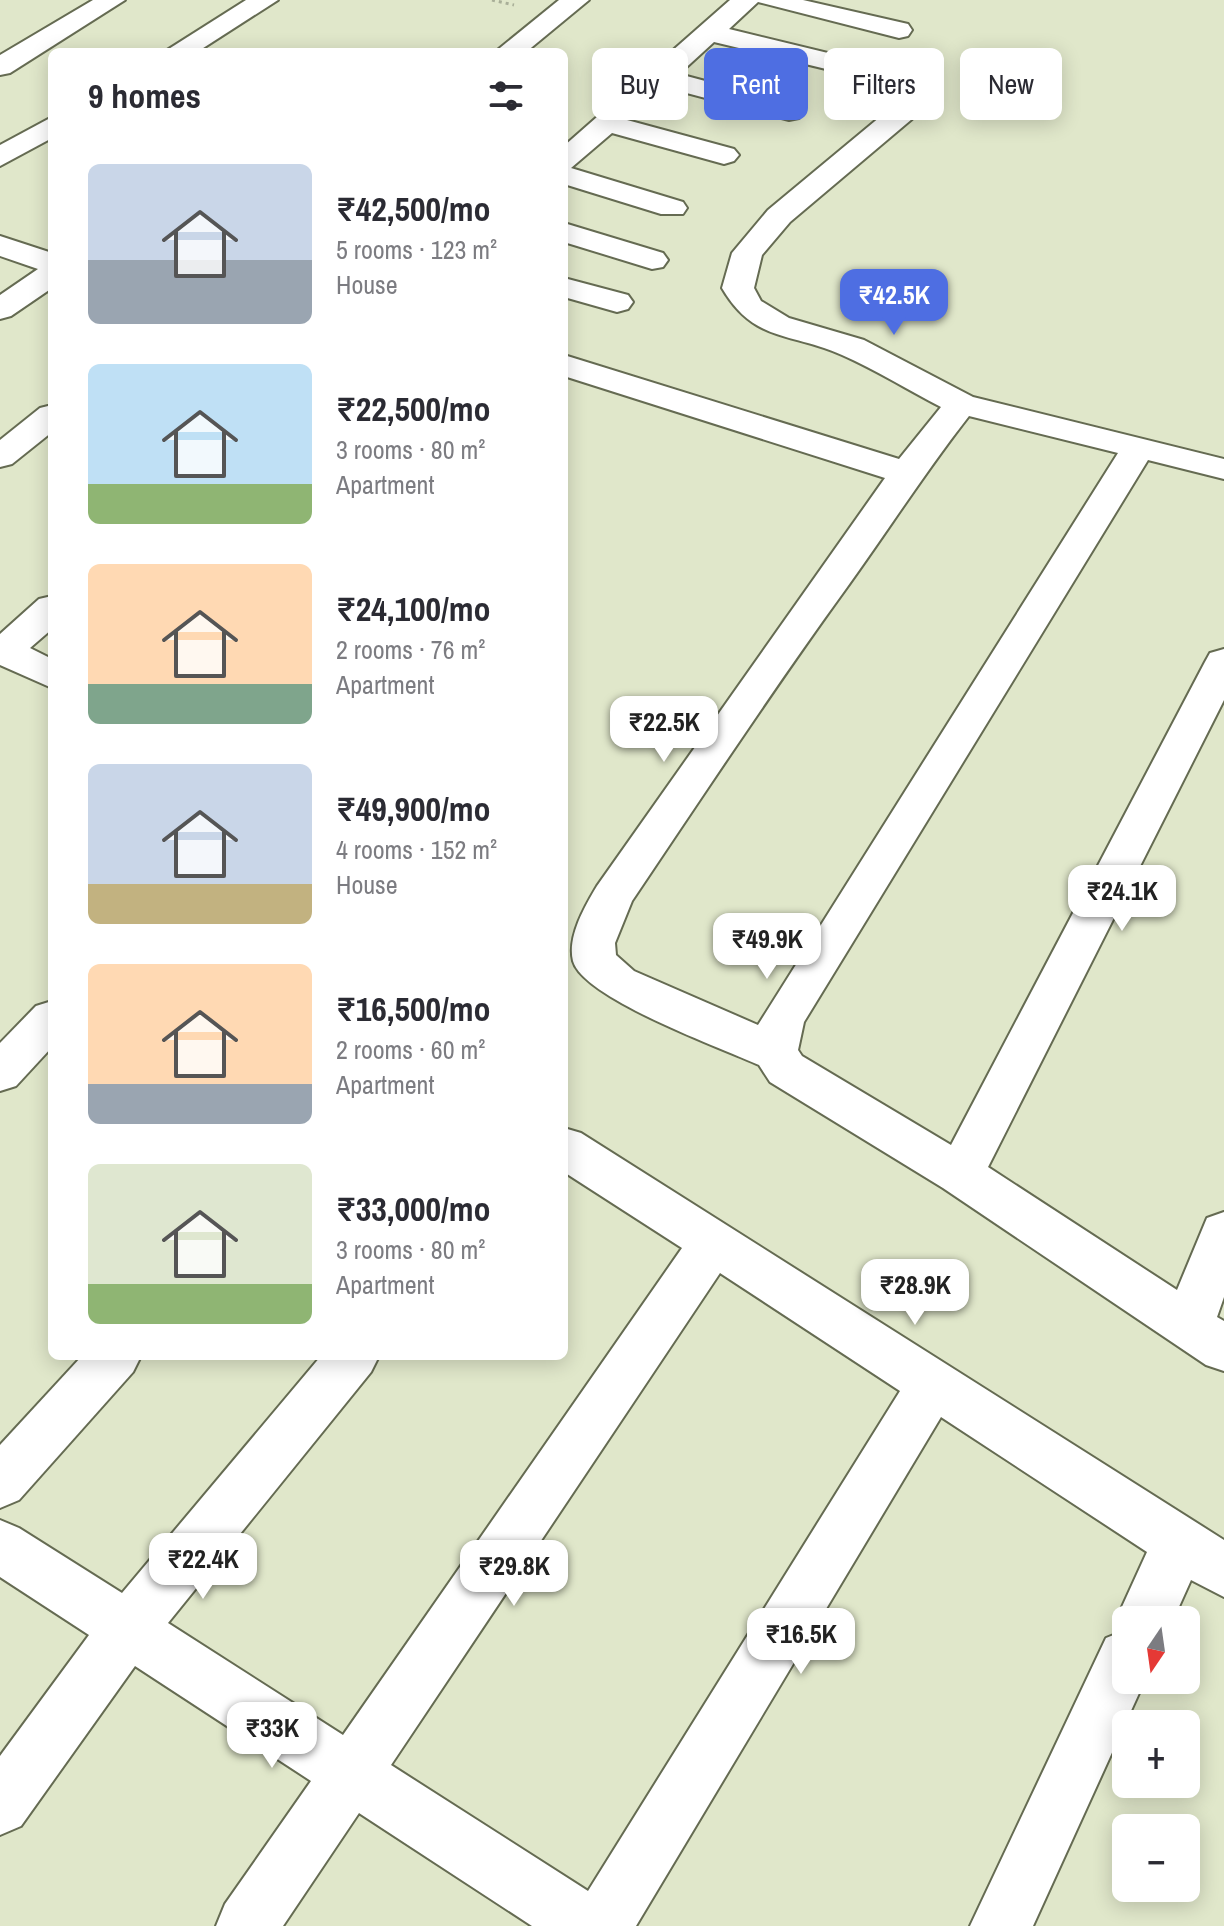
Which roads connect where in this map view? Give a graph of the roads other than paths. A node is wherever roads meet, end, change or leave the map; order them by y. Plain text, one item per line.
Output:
1 (112, 0) edge
2 (265, 0) edge
3 (576, 0) edge
4 (746, 0) edge
5 (769, 0) edge
6 (899, 30) dead end
7 (710, 33) junction
8 (185, 48) edge
9 (514, 48) edge
10 (688, 52) edge
11 (824, 61) edge
12 (0, 67) edge
13 (610, 120) edge
14 (894, 120) edge
15 (607, 123) junction
16 (48, 128) edge
17 (724, 155) dead end
18 (0, 157) edge
19 (568, 157) edge
20 (568, 176) edge
21 (672, 208) dead end
22 (568, 233) edge
23 (0, 245) edge
24 (652, 260) dead end
25 (48, 263) edge
26 (48, 277) edge
27 (568, 288) edge
28 (617, 302) dead end
29 (0, 309) edge
30 (568, 366) edge
31 (961, 404) junction
32 (48, 417) edge
33 (7, 443) edge
34 (1138, 448) junction
35 (1224, 469) edge
36 (906, 473) junction
37 (48, 611) edge
38 (2, 650) edge
39 (1224, 662) edge
40 (48, 673) edge
41 (48, 1022) edge
42 (775, 1052) junction
43 (0, 1073) edge
44 (568, 1150) edge
45 (960, 1174) junction
46 (1224, 1233) edge
47 (713, 1243) junction
48 (1206, 1337) edge
49 (111, 1360) edge
50 (350, 1360) edge
51 (933, 1383) junction
52 (0, 1483) edge
53 (0, 1546) edge
54 (1202, 1557) edge
55 (1157, 1606) edge
56 (128, 1629) junction
57 (1112, 1688) edge
58 (353, 1774) junction
59 (0, 1805) edge
60 (247, 1926) edge
61 (587, 1926) edge
62 (601, 1926) edge
63 (1001, 1926) edge

1 - 12 street
2 - 8 street
3 - 9 street
4 - 7 street
5 - 6 street
7 - 10 street
7 - 11 street
13 - 15 street
14 - 31 street
15 - 17 street
15 - 19 street
16 - 18 street
20 - 21 street
22 - 24 street
23 - 25 street
26 - 29 street
27 - 28 street
30 - 36 street
31 - 34 street
31 - 36 street
32 - 33 street
34 - 35 street
34 - 42 street
36 - 42 street
37 - 38 street
38 - 40 street
39 - 45 street
41 - 43 street
42 - 45 street
44 - 47 street
45 - 48 street
46 - 48 street
47 - 51 street
47 - 58 street
49 - 52 street
50 - 56 street
51 - 54 street
51 - 62 street
53 - 56 street
54 - 55 street
56 - 58 street
56 - 59 street
57 - 63 street
58 - 60 street
58 - 61 street

